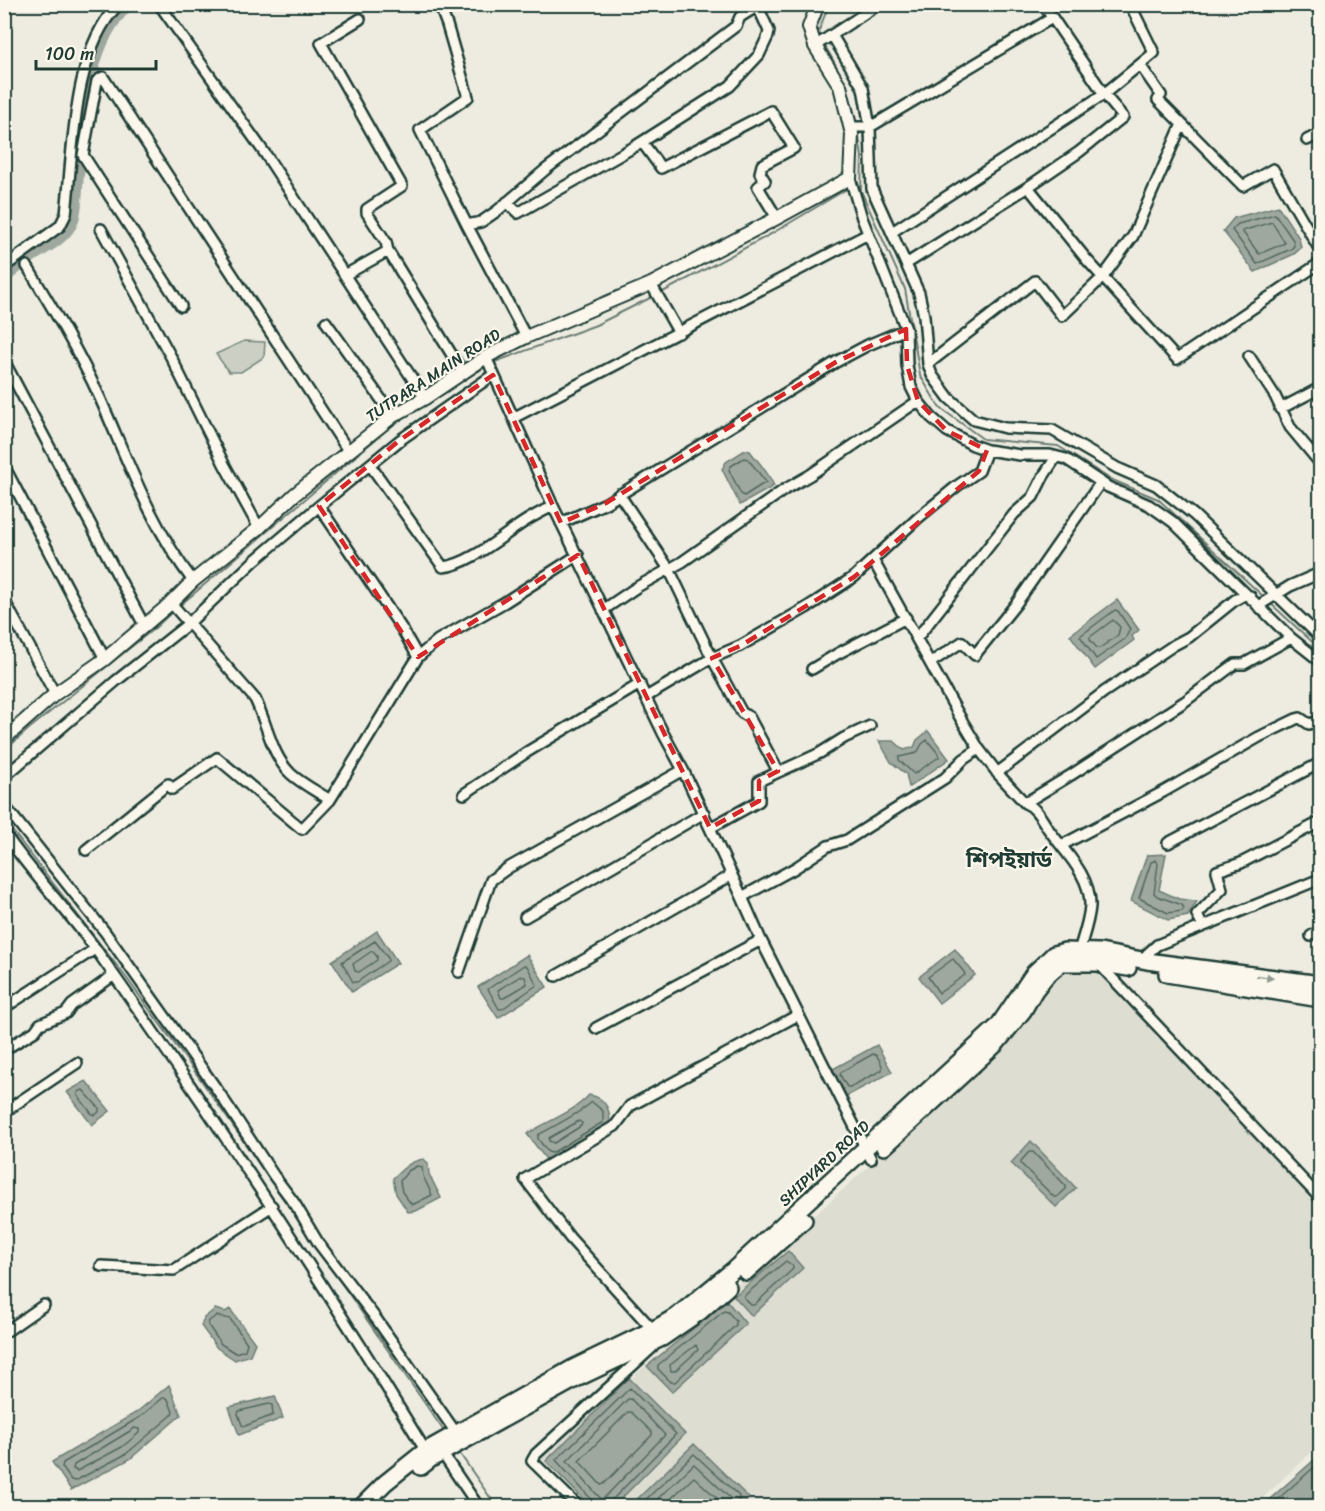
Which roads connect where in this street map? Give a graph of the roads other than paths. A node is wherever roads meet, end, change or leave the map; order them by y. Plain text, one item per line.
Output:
1 (118, 4) edge
2 (159, 4) edge
3 (439, 4) edge
4 (818, 4) edge
5 (879, 4) edge
6 (1043, 4) edge
7 (1130, 4) edge
8 (759, 5) edge
9 (1052, 18) junction
10 (360, 19) dead end
11 (830, 36) junction
12 (817, 45) junction
13 (1140, 65) junction
14 (1104, 94) junction
15 (1182, 124) junction
16 (859, 127) junction
17 (1320, 137) edge
18 (1307, 140) dead end
19 (642, 142) junction
20 (850, 178) junction
21 (1028, 187) junction
22 (507, 202) junction
23 (777, 218) junction
24 (468, 225) junction
25 (101, 229) dead end
26 (891, 232) junction
27 (868, 234) junction
28 (1320, 250) edge
29 (388, 251) junction
30 (1320, 263) edge
31 (906, 264) junction
32 (27, 266) dead end
33 (4, 267) edge
34 (345, 275) junction
35 (1103, 277) junction
36 (655, 291) junction
37 (181, 306) dead end
38 (326, 322) dead end
39 (906, 329) junction
40 (680, 333) junction
41 (526, 337) junction
42 (1249, 356) dead end
43 (486, 357) junction
44 (4, 361) edge
45 (928, 364) junction
46 (463, 374) junction
47 (494, 375) junction
48 (1320, 388) edge
49 (426, 398) junction
50 (918, 401) junction
51 (1280, 409) junction
52 (393, 416) junction
53 (513, 418) junction
54 (987, 450) junction
55 (349, 452) junction
56 (1056, 457) junction
57 (1320, 463) edge
58 (370, 465) junction
59 (4, 466) edge
60 (1101, 482) junction
61 (620, 494) junction
62 (319, 506) junction
63 (553, 506) junction
64 (561, 523) junction
65 (259, 528) junction
66 (578, 555) junction
67 (873, 560) junction
68 (669, 569) junction
69 (1320, 573) edge
70 (193, 581) junction
71 (1250, 596) junction
72 (4, 600) edge
73 (1267, 600) junction
74 (171, 603) junction
75 (603, 610) junction
76 (906, 618) junction
77 (188, 624) junction
78 (144, 625) junction
79 (1320, 637) edge
80 (917, 638) junction
81 (1291, 638) junction
82 (418, 657) junction
83 (712, 658) junction
84 (105, 659) junction
85 (1320, 661) edge
86 (930, 663) junction
87 (812, 669) dead end
88 (640, 684) junction
89 (55, 694) junction
90 (646, 697) junction
91 (1320, 721) edge
92 (870, 726) dead end
93 (4, 739) edge
94 (980, 749) junction
95 (1320, 763) edge
96 (683, 770) junction
97 (778, 771) junction
98 (998, 773) junction
99 (4, 777) edge
100 (464, 794) dead end
101 (330, 800) junction
102 (1025, 803) junction
103 (4, 806) edge
104 (704, 813) junction
105 (1320, 822) edge
106 (710, 828) junction
107 (4, 833) edge
108 (1168, 843) dead end
109 (1062, 845) junction
110 (86, 849) dead end
111 (732, 875) junction
112 (1320, 879) edge
113 (742, 897) junction
114 (525, 918) dead end
115 (1202, 925) junction
116 (760, 940) junction
117 (95, 949) junction
118 (1079, 951) junction
119 (1147, 961) junction
120 (1098, 963) junction
121 (459, 972) dead end
122 (114, 975) junction
123 (556, 976) dead end
124 (1319, 997) edge
125 (4, 1008) edge
126 (798, 1015) junction
127 (596, 1028) dead end
128 (4, 1050) edge
129 (77, 1063) dead end
130 (4, 1112) edge
131 (868, 1154) junction
132 (1320, 1198) edge
133 (272, 1206) junction
134 (101, 1266) dead end
135 (44, 1305) dead end
136 (4, 1333) edge
137 (657, 1334) junction
138 (459, 1437) junction
139 (433, 1454) junction
140 (362, 1506) edge
141 (376, 1506) edge
142 (478, 1506) edge
143 (578, 1506) edge

1 - 33 street
2 - 34 street
3 - 24 street
4 - 12 street
5 - 11 street
6 - 9 street
7 - 13 street
8 - 19 street
8 - 22 street
9 - 14 street
9 - 16 street
10 - 29 street
11 - 12 street
11 - 16 street
12 - 16 street
13 - 14 street
13 - 15 street
14 - 21 street
14 - 26 street
15 - 28 street
15 - 35 street
16 - 20 street
16 - 26 street
17 - 18 street
19 - 22 street
19 - 23 street
20 - 23 street, TUTPARA MAIN ROAD
20 - 27 street
21 - 31 street
21 - 35 street
22 - 24 street
23 - 36 street, TUTPARA MAIN ROAD
24 - 41 street
25 - 65 street
26 - 31 street
27 - 39 street
27 - 40 street
29 - 34 street
29 - 46 street
30 - 35 street
31 - 45 street
32 - 70 street
34 - 49 street
35 - 45 street
36 - 40 street
36 - 41 street, TUTPARA MAIN ROAD
37 - 55 street
38 - 52 street
39 - 50 street
39 - 61 street
40 - 53 street
41 - 43 street, TUTPARA MAIN ROAD
42 - 51 street
43 - 46 street, TUTPARA MAIN ROAD
43 - 47 street
44 - 78 street
45 - 73 street
46 - 49 street, TUTPARA MAIN ROAD
47 - 53 street
47 - 58 street
48 - 51 street
49 - 52 street, TUTPARA MAIN ROAD
50 - 54 street
50 - 68 street
51 - 57 street
52 - 55 street, TUTPARA MAIN ROAD
53 - 63 street
54 - 56 street
54 - 67 street
55 - 65 street, TUTPARA MAIN ROAD
56 - 60 street
56 - 80 street
58 - 62 street
58 - 63 street
59 - 84 street
60 - 71 street
60 - 86 street
61 - 64 street
61 - 68 street
62 - 77 street
62 - 82 street
63 - 64 street
64 - 66 street
65 - 70 street, TUTPARA MAIN ROAD
66 - 75 street
66 - 82 street
67 - 76 street
67 - 83 street
68 - 75 street
68 - 83 street
69 - 73 street
70 - 74 street, TUTPARA MAIN ROAD
71 - 73 street
71 - 98 street
72 - 89 street
73 - 79 street
73 - 81 street
74 - 77 street
74 - 78 street, TUTPARA MAIN ROAD
75 - 88 street
76 - 80 street
76 - 87 street
77 - 99 street
77 - 101 street
78 - 84 street, TUTPARA MAIN ROAD
80 - 86 street
81 - 85 street
81 - 102 street
82 - 101 street
83 - 90 street
83 - 97 street
84 - 89 street, TUTPARA MAIN ROAD
86 - 94 street
88 - 90 street
88 - 100 street
89 - 93 street, TUTPARA MAIN ROAD
90 - 96 street
91 - 109 street
92 - 97 street
94 - 98 street
94 - 113 street
95 - 108 street
96 - 104 street
96 - 121 street
97 - 106 street
98 - 102 street
101 - 110 street
102 - 109 street
103 - 138 street
104 - 106 street
104 - 114 street
105 - 115 street
106 - 111 street
107 - 117 street
109 - 118 street
111 - 113 street
111 - 123 street
112 - 115 street
113 - 116 street
115 - 119 street
116 - 126 street
116 - 127 street
117 - 122 street
117 - 125 street
118 - 119 main road, SHIPYARD ROAD
118 - 131 main road, SHIPYARD ROAD
119 -> 124 main road, SHIPYARD ROAD
120 - 124 main road
120 - 131 main road, SHIPYARD ROAD
120 - 132 street
122 - 128 street
122 - 133 street
126 - 131 street
126 - 137 street
129 - 130 street
131 - 137 main road, SHIPYARD ROAD
133 - 134 street
133 - 139 street
135 - 136 street
137 - 138 main road, SHIPYARD ROAD
137 - 143 street
138 - 139 main road, SHIPYARD ROAD
139 - 140 main road, SHIPYARD ROAD
139 - 141 main road, SHIPYARD ROAD
139 - 142 street

